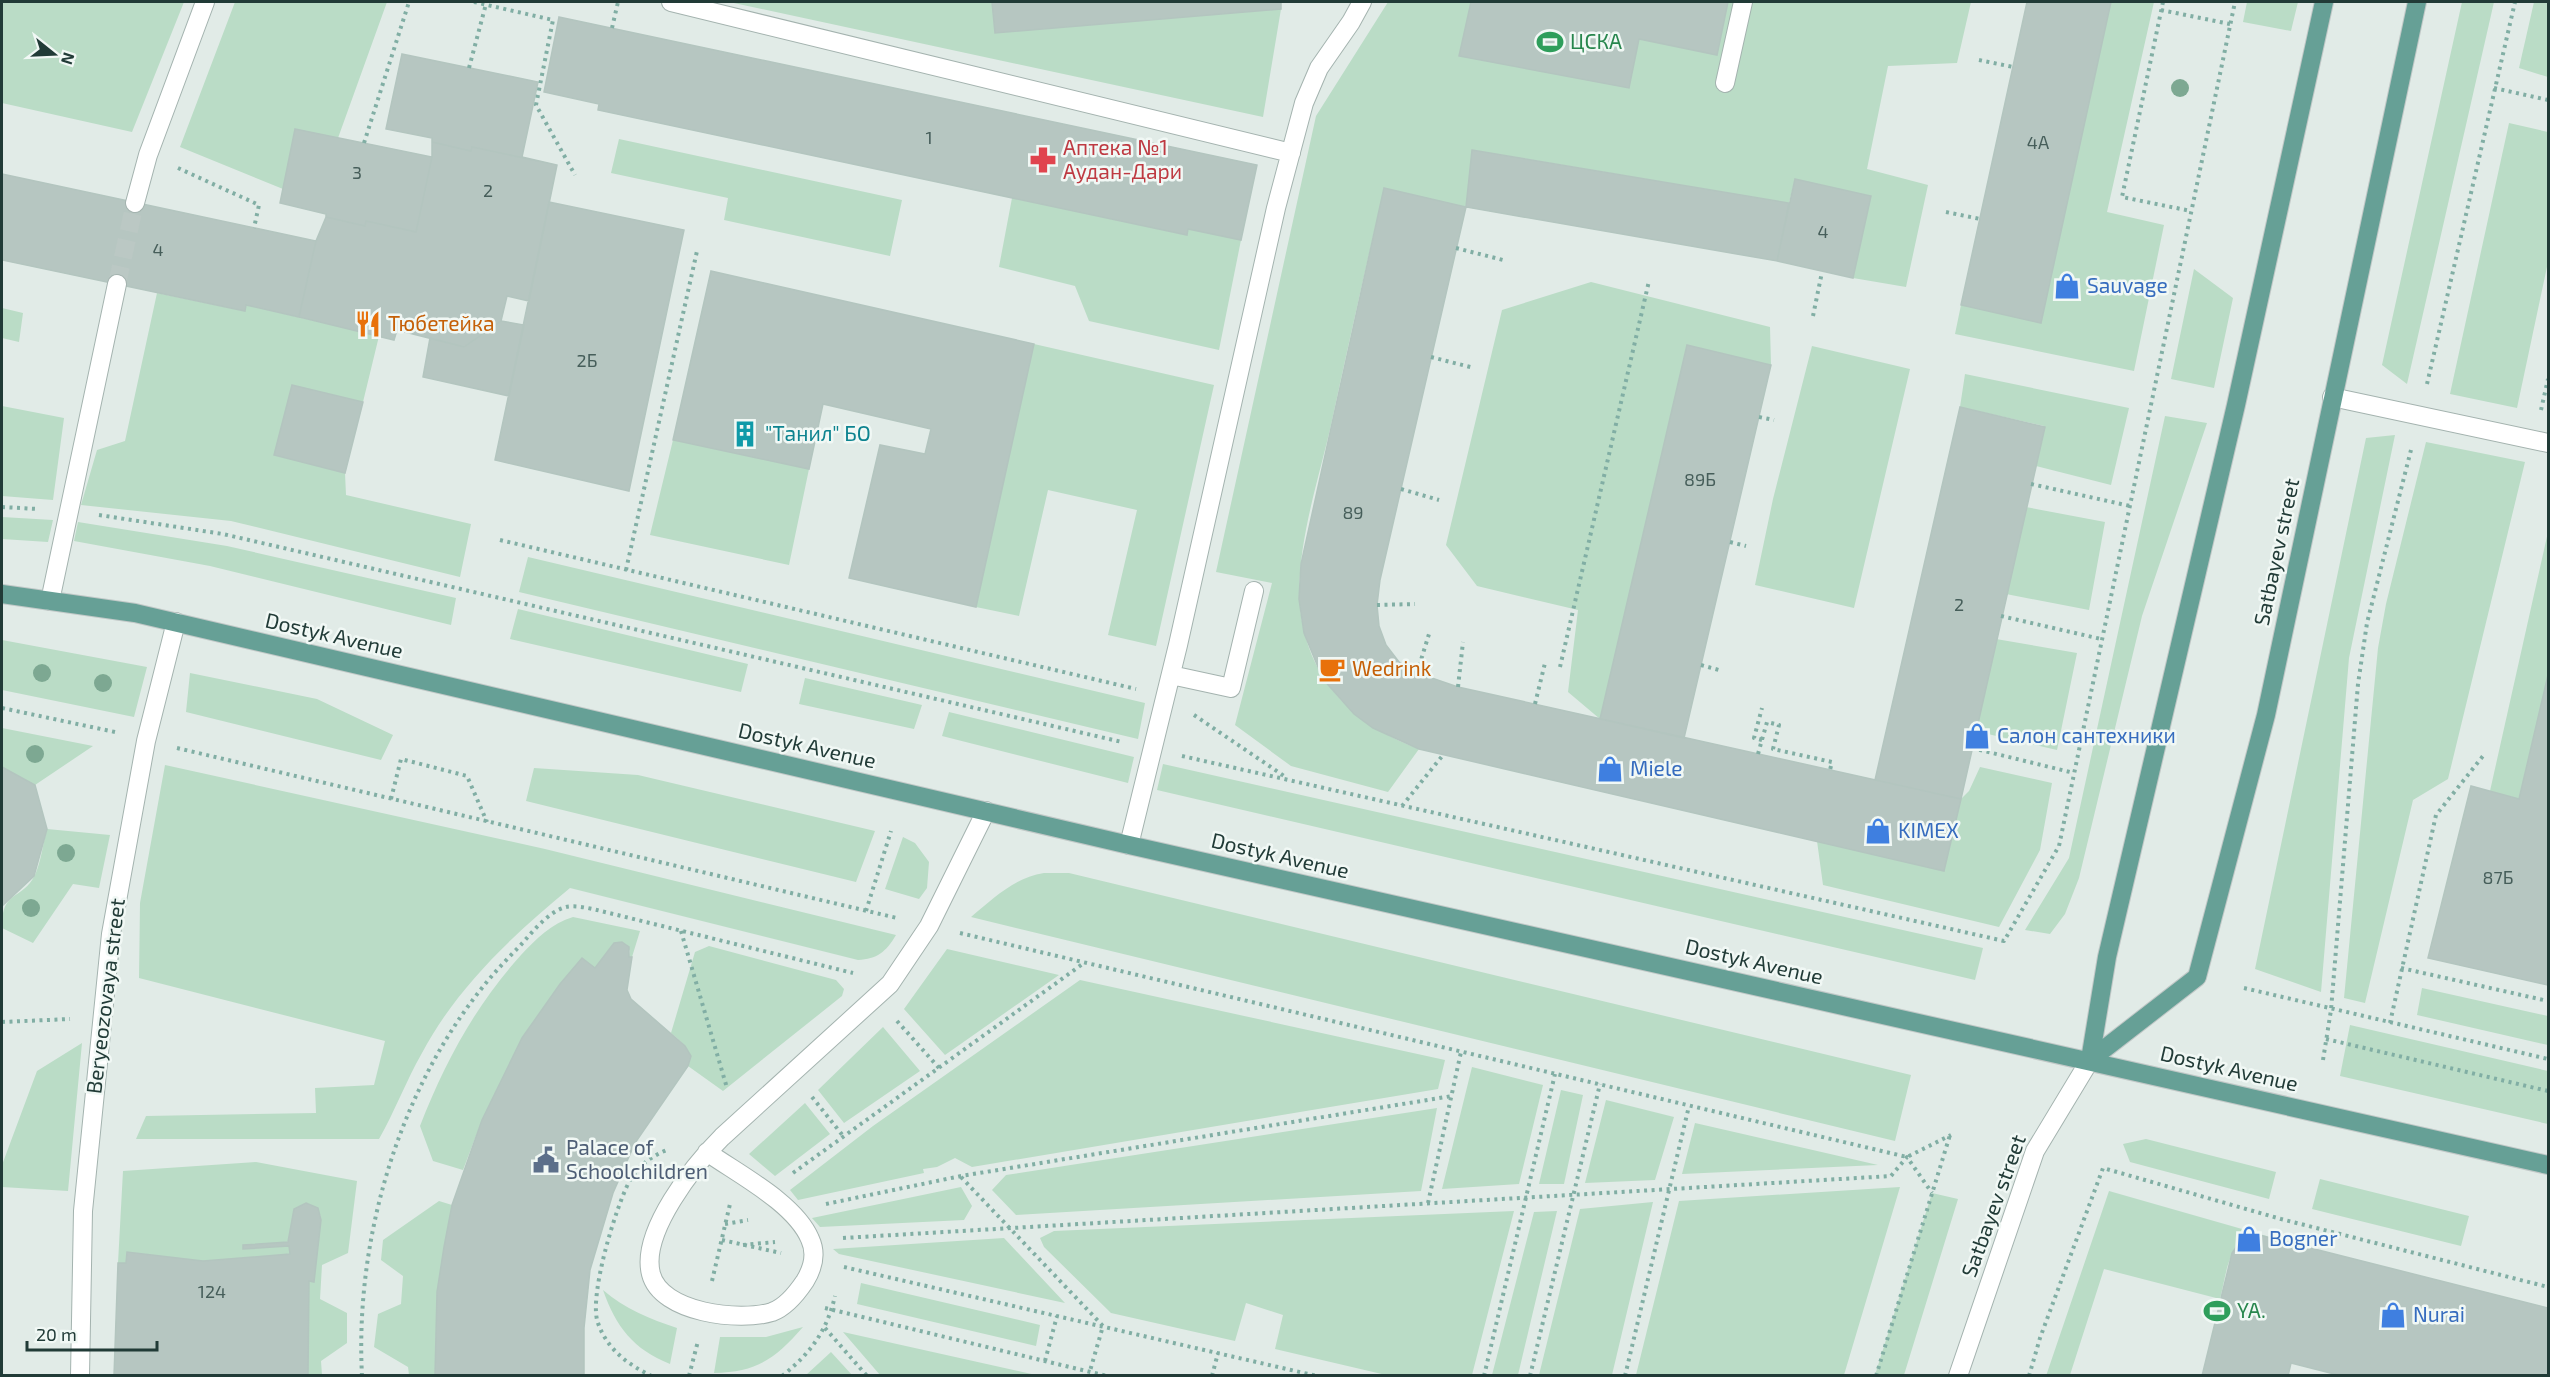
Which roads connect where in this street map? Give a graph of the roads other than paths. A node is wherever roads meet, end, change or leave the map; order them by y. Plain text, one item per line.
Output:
1 (205, 2) edge
2 (671, 2) edge
3 (1362, 2) edge
4 (1743, 2) edge
5 (2324, 2) edge
6 (2417, 2) edge
7 (1725, 82) dead end
8 (1291, 153) junction
9 (135, 203) tunnel mouth
10 (117, 284) tunnel mouth
11 (2332, 397) junction
12 (2548, 443) edge
13 (1254, 591) dead end
14 (2, 594) edge
15 (50, 601) junction
16 (176, 622) junction
17 (1171, 675) junction
18 (986, 811) junction
19 (1129, 845) junction
20 (2090, 1060) junction
21 (707, 1152) junction
22 (2548, 1166) edge
23 (80, 1376) edge
24 (1958, 1376) edge

1 - 9 street
2 - 8 street
3 - 8 street
4 - 7 street
5 - 20 main road, Satbayev street
6 - 11 main road, Satbayev street
8 - 17 street
10 - 15 street
11 - 12 street
11 - 20 main road, Satbayev street
13 - 17 street
14 - 15 main road, Dostyk Avenue
15 - 16 main road, Dostyk Avenue
16 - 18 main road, Dostyk Avenue
16 - 23 street, Beryeozovaya street
17 - 19 street
18 - 19 main road, Dostyk Avenue
18 - 21 street
19 - 20 main road, Dostyk Avenue
20 - 22 main road, Dostyk Avenue
20 - 24 street, Satbayev street
21 - 21 street

